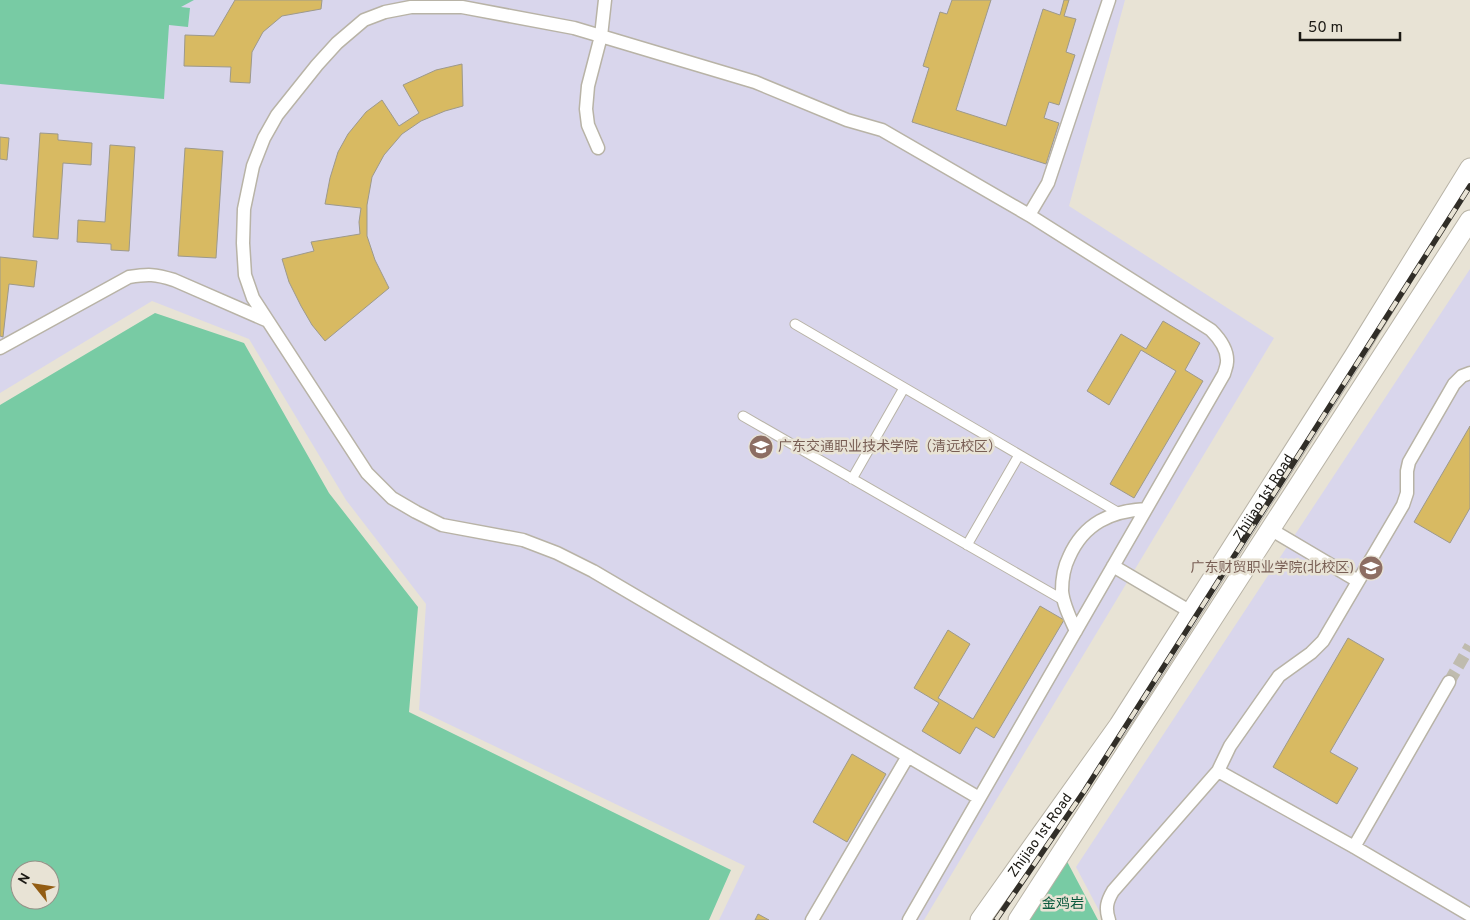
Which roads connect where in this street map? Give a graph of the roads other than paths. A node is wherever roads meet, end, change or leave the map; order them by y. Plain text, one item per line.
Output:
1 (605, 0) edge
2 (1109, 0) edge
3 (601, 36) junction
4 (598, 148) dead end
5 (1470, 168) edge
6 (1029, 215) junction
7 (1470, 220) edge
8 (268, 321) junction
9 (795, 324) dead end
10 (0, 348) edge
11 (1470, 373) edge
12 (904, 388) junction
13 (743, 416) dead end
14 (1019, 455) junction
15 (852, 479) junction
16 (1146, 509) junction
17 (1119, 513) junction
18 (1270, 529) junction
19 (967, 545) junction
20 (1113, 566) junction
21 (1358, 581) junction
22 (1064, 601) junction
23 (1191, 612) junction
24 (1076, 631) junction
25 (1450, 682) tunnel mouth
26 (908, 756) junction
27 (1218, 771) junction
28 (979, 798) junction
29 (1354, 847) junction
30 (1470, 914) edge
31 (812, 920) edge
32 (909, 920) edge
33 (980, 920) edge
34 (1018, 920) edge
35 (1109, 920) edge

1 - 3 street
2 - 6 street
3 - 4 street
3 - 6 street
3 - 8 street
5 - 23 main road, Zhijiao 1st Road
6 - 16 street
7 - 18 main road, Zhijiao 1st Road
8 - 10 street
8 - 26 street
9 - 12 street
11 - 21 street
12 - 14 street
12 - 15 street
13 - 15 street
14 - 17 street
14 - 19 street
15 - 19 street
16 - 17 street
16 - 20 street
17 - 22 street
18 - 21 street
18 - 34 main road, Zhijiao 1st Road
19 - 22 street
20 - 23 street
20 - 24 street
21 - 27 street
22 - 24 street
23 - 33 main road, Zhijiao 1st Road
24 - 28 street
25 - 29 street
26 - 28 street
26 - 31 street
27 - 29 street
27 - 35 street
28 - 32 street
29 - 30 street

